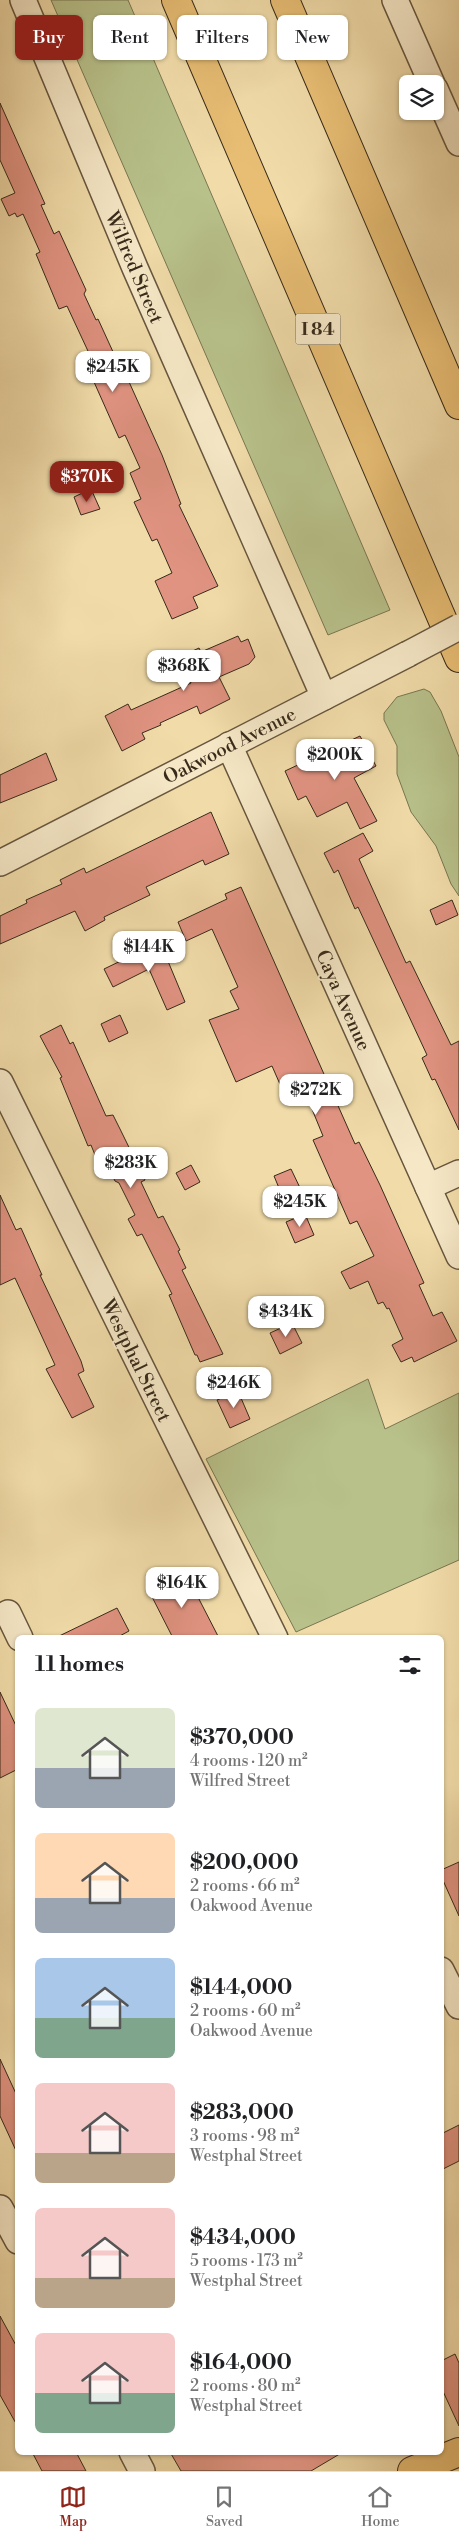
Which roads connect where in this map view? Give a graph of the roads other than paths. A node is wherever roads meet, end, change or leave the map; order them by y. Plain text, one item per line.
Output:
1 (23, 0) edge
2 (176, 0) edge
3 (285, 0) edge
4 (395, 0) edge
5 (428, 75) edge
6 (444, 109) edge
7 (459, 142) edge
8 (459, 405) edge
9 (459, 627) edge
10 (459, 658) edge
11 (324, 697) junction
12 (229, 745) junction
13 (0, 863) edge
14 (0, 1082) edge
15 (459, 1173) edge
16 (428, 1187) junction
17 (459, 1256) edge
18 (8, 1613) dead end
19 (19, 1635) edge
20 (274, 1635) edge
21 (444, 1976) edge
22 (459, 2006) edge
23 (0, 2208) edge
24 (15, 2236) edge
25 (459, 2452) edge
26 (134, 2455) edge
27 (422, 2462) edge
28 (142, 2471) edge

1 - 11 street, Wilfred Street
2 - 10 main road, I 84
3 - 8 main road
4 - 5 street
6 - 7 street
9 - 11 street, Oakwood Avenue, bridge
11 - 12 street, Oakwood Avenue
12 - 13 street, Oakwood Avenue
12 - 16 street, Caya Avenue
14 - 20 street, Westphal Street
15 - 16 street
16 - 17 street, Caya Avenue
18 - 19 street
21 - 22 street
23 - 24 street
25 - 27 main road
26 - 28 street

